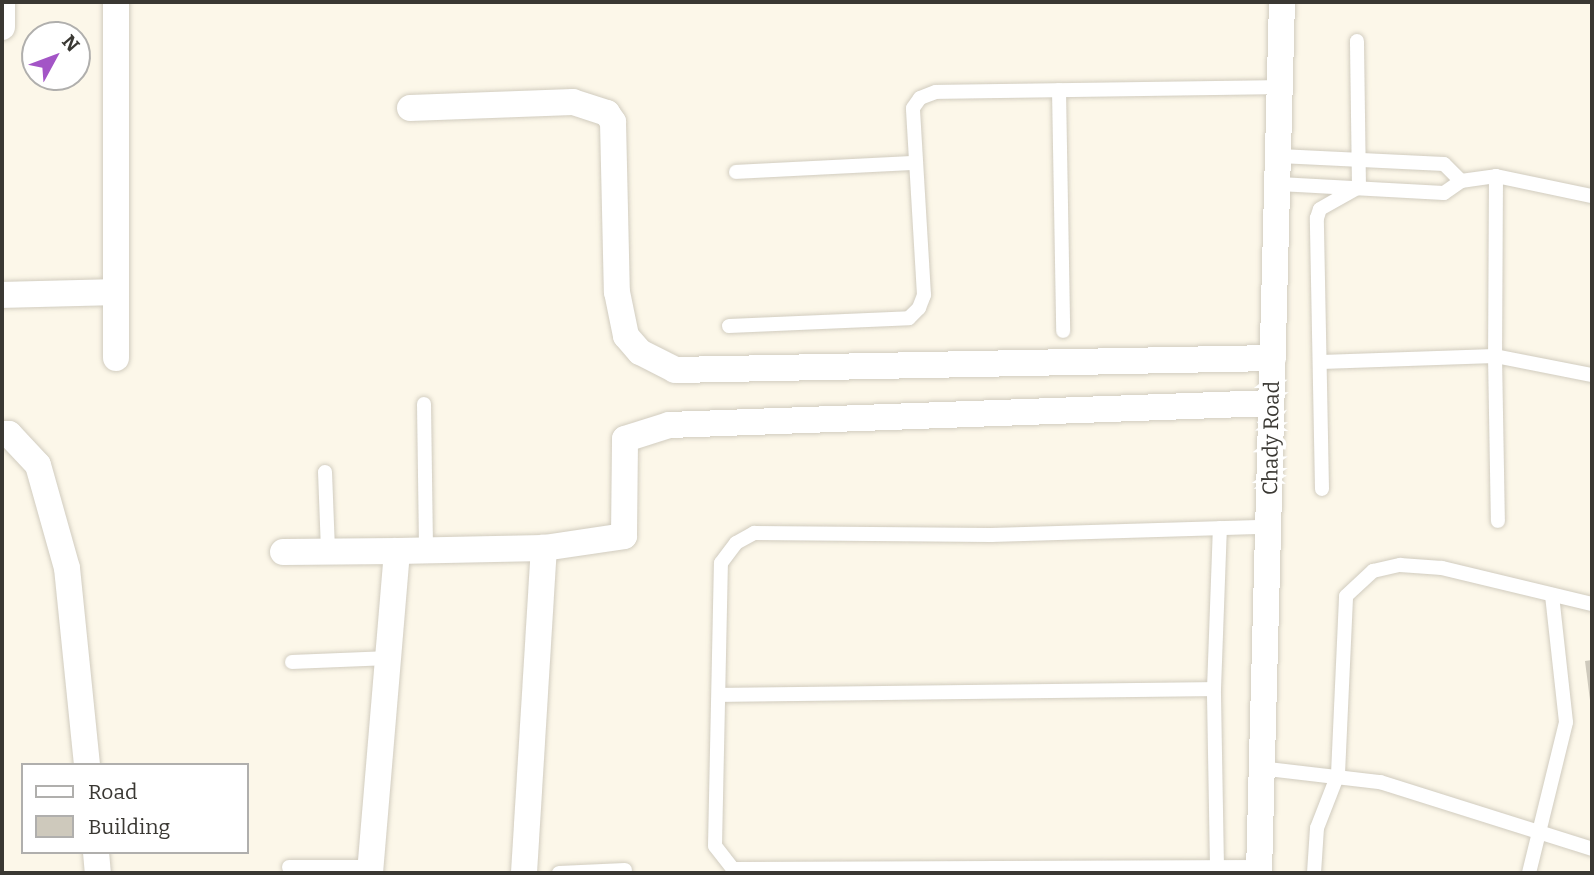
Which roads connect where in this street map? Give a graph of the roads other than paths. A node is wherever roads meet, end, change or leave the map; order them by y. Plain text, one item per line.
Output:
1 (2, 2) edge
2 (117, 2) edge
3 (1282, 2) edge
4 (2, 27) edge
5 (1357, 41) dead end
6 (1280, 87) junction
7 (1059, 90) junction
8 (410, 108) dead end
9 (1279, 156) junction
10 (1358, 160) junction
11 (915, 163) junction
12 (736, 172) dead end
13 (1496, 176) junction
14 (1461, 181) junction
15 (1279, 184) junction
16 (1359, 187) junction
17 (1592, 196) edge
18 (116, 292) junction
19 (2, 295) edge
20 (729, 326) dead end
21 (1063, 331) dead end
22 (1495, 356) junction
23 (116, 358) dead end
24 (1273, 358) junction
25 (1321, 362) junction
26 (1592, 375) edge
27 (1271, 403) junction
28 (424, 404) dead end
29 (2, 434) edge
30 (325, 472) dead end
31 (1322, 489) dead end
32 (1498, 521) dead end
33 (1268, 527) junction
34 (1220, 528) junction
35 (544, 548) junction
36 (426, 550) junction
37 (328, 551) junction
38 (397, 551) junction
39 (284, 552) dead end
40 (1552, 595) junction
41 (1592, 604) edge
42 (389, 658) junction
43 (292, 662) dead end
44 (1214, 689) junction
45 (720, 695) junction
46 (87, 763) edge
47 (1260, 768) junction
48 (1338, 774) junction
49 (1542, 834) junction
50 (1592, 849) edge
51 (96, 854) edge
52 (289, 867) dead end
53 (1217, 867) junction
54 (371, 870) edge
55 (625, 870) dead end
56 (1259, 870) edge
57 (98, 873) edge
58 (524, 873) edge
59 (559, 873) edge
60 (1314, 873) edge
61 (1529, 873) edge

1 - 4 street
2 - 18 street
3 - 6 street, Chady Road
5 - 10 lane
6 - 7 lane
6 - 9 street, Chady Road
7 - 11 lane
7 - 21 lane
8 - 24 street
9 - 10 lane
9 - 15 street, Chady Road
10 - 14 lane
10 - 16 lane
11 - 12 lane
11 - 20 lane
13 - 14 lane
13 - 17 lane
13 - 22 lane
14 - 16 lane
15 - 16 lane
15 - 24 street, Chady Road
16 - 25 lane
18 - 19 street
18 - 23 street
22 - 25 lane
22 - 26 lane
22 - 32 lane
24 - 27 street, Chady Road
25 - 31 lane
27 - 33 street, Chady Road
27 - 35 street
28 - 36 lane
29 - 46 street
30 - 37 lane
33 - 34 lane
33 - 47 street, Chady Road
34 - 44 lane
34 - 45 lane
35 - 36 street
35 - 58 street
36 - 38 street
37 - 38 street
37 - 39 street
38 - 42 street
40 - 41 lane
40 - 48 lane
40 - 49 lane
42 - 43 lane
42 - 54 street
44 - 45 lane
44 - 53 lane
45 - 53 lane
47 - 48 lane
47 - 56 street, Chady Road
48 - 49 lane
48 - 60 lane
49 - 50 lane
49 - 61 lane
51 - 57 street
52 - 54 lane
53 - 56 lane
55 - 59 lane

